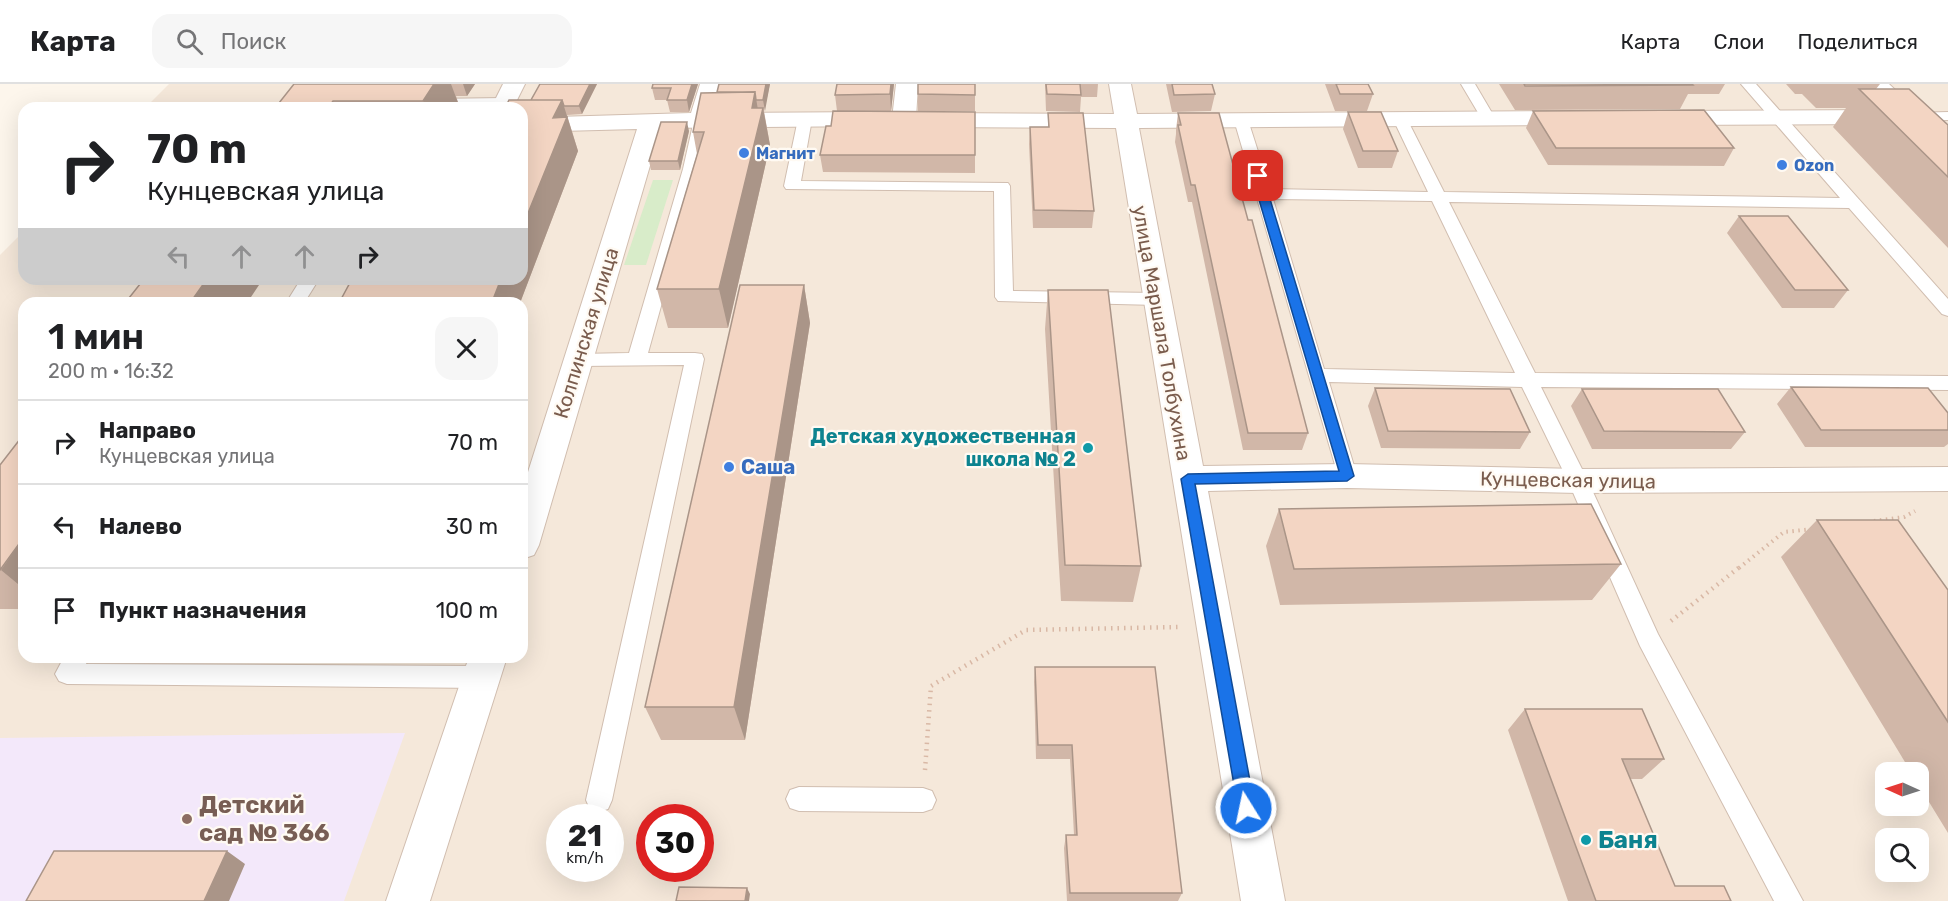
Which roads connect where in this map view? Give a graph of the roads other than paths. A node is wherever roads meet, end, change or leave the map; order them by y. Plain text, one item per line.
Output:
1 (711, 84) edge
2 (907, 84) edge
3 (1120, 84) edge
4 (1468, 84) edge
5 (1748, 84) edge
6 (1876, 84) edge
7 (509, 98) edge
8 (435, 102) edge
9 (1948, 116) edge
10 (1777, 117) junction
11 (1909, 117) junction
12 (1488, 118) junction
13 (1592, 118) edge
14 (1638, 118) edge
15 (805, 119) junction
16 (904, 119) junction
17 (1401, 119) junction
18 (701, 120) junction
19 (1241, 120) junction
20 (1126, 121) junction
21 (651, 122) junction
22 (528, 125) edge
23 (1948, 153) edge
24 (1263, 194) junction
25 (1440, 197) junction
26 (1853, 203) junction
27 (1157, 298) junction
28 (1948, 310) edge
29 (637, 359) junction
30 (579, 360) junction
31 (1317, 375) junction
32 (1528, 380) junction
33 (1948, 383) edge
34 (1347, 476) junction
35 (1188, 479) junction
36 (1946, 479) edge
37 (1578, 481) junction
38 (528, 526) edge
39 (73, 663) edge
40 (239, 666) edge
41 (485, 667) edge
42 (799, 799) dead end
43 (599, 800) dead end
44 (923, 800) road end
45 (408, 901) edge
46 (1263, 901) edge
47 (1789, 901) edge

1 - 18 street
2 - 16 street
3 - 20 street, улица Маршала Толбухина
4 - 12 lane
5 - 10 lane
6 - 11 street
7 - 8 lane
9 - 11 lane
10 - 11 street
10 - 14 street
10 - 26 lane
11 - 23 street
12 - 13 street
12 - 17 street
15 - 16 street
15 - 18 street
15 - 27 lane
16 - 20 street
17 - 19 street
17 - 25 lane
18 - 21 street
18 - 29 lane
19 - 20 street
19 - 24 lane
20 - 27 street, улица Маршала Толбухина
21 - 22 street
21 - 30 street, Колпинская улица
24 - 25 lane
24 - 31 lane
25 - 26 lane
25 - 32 lane
26 - 28 lane
27 - 35 street, улица Маршала Толбухина
29 - 30 lane
29 - 43 lane
30 - 38 street, Колпинская улица
31 - 32 lane
31 - 34 lane
32 - 33 lane
32 - 37 lane
34 - 35 street, Кунцевская улица
34 - 37 street, Кунцевская улица
35 - 46 street, улица Маршала Толбухина
36 - 37 street, Кунцевская улица
37 - 47 lane
39 - 40 lane
40 - 41 lane
41 - 45 street
42 - 44 lane

